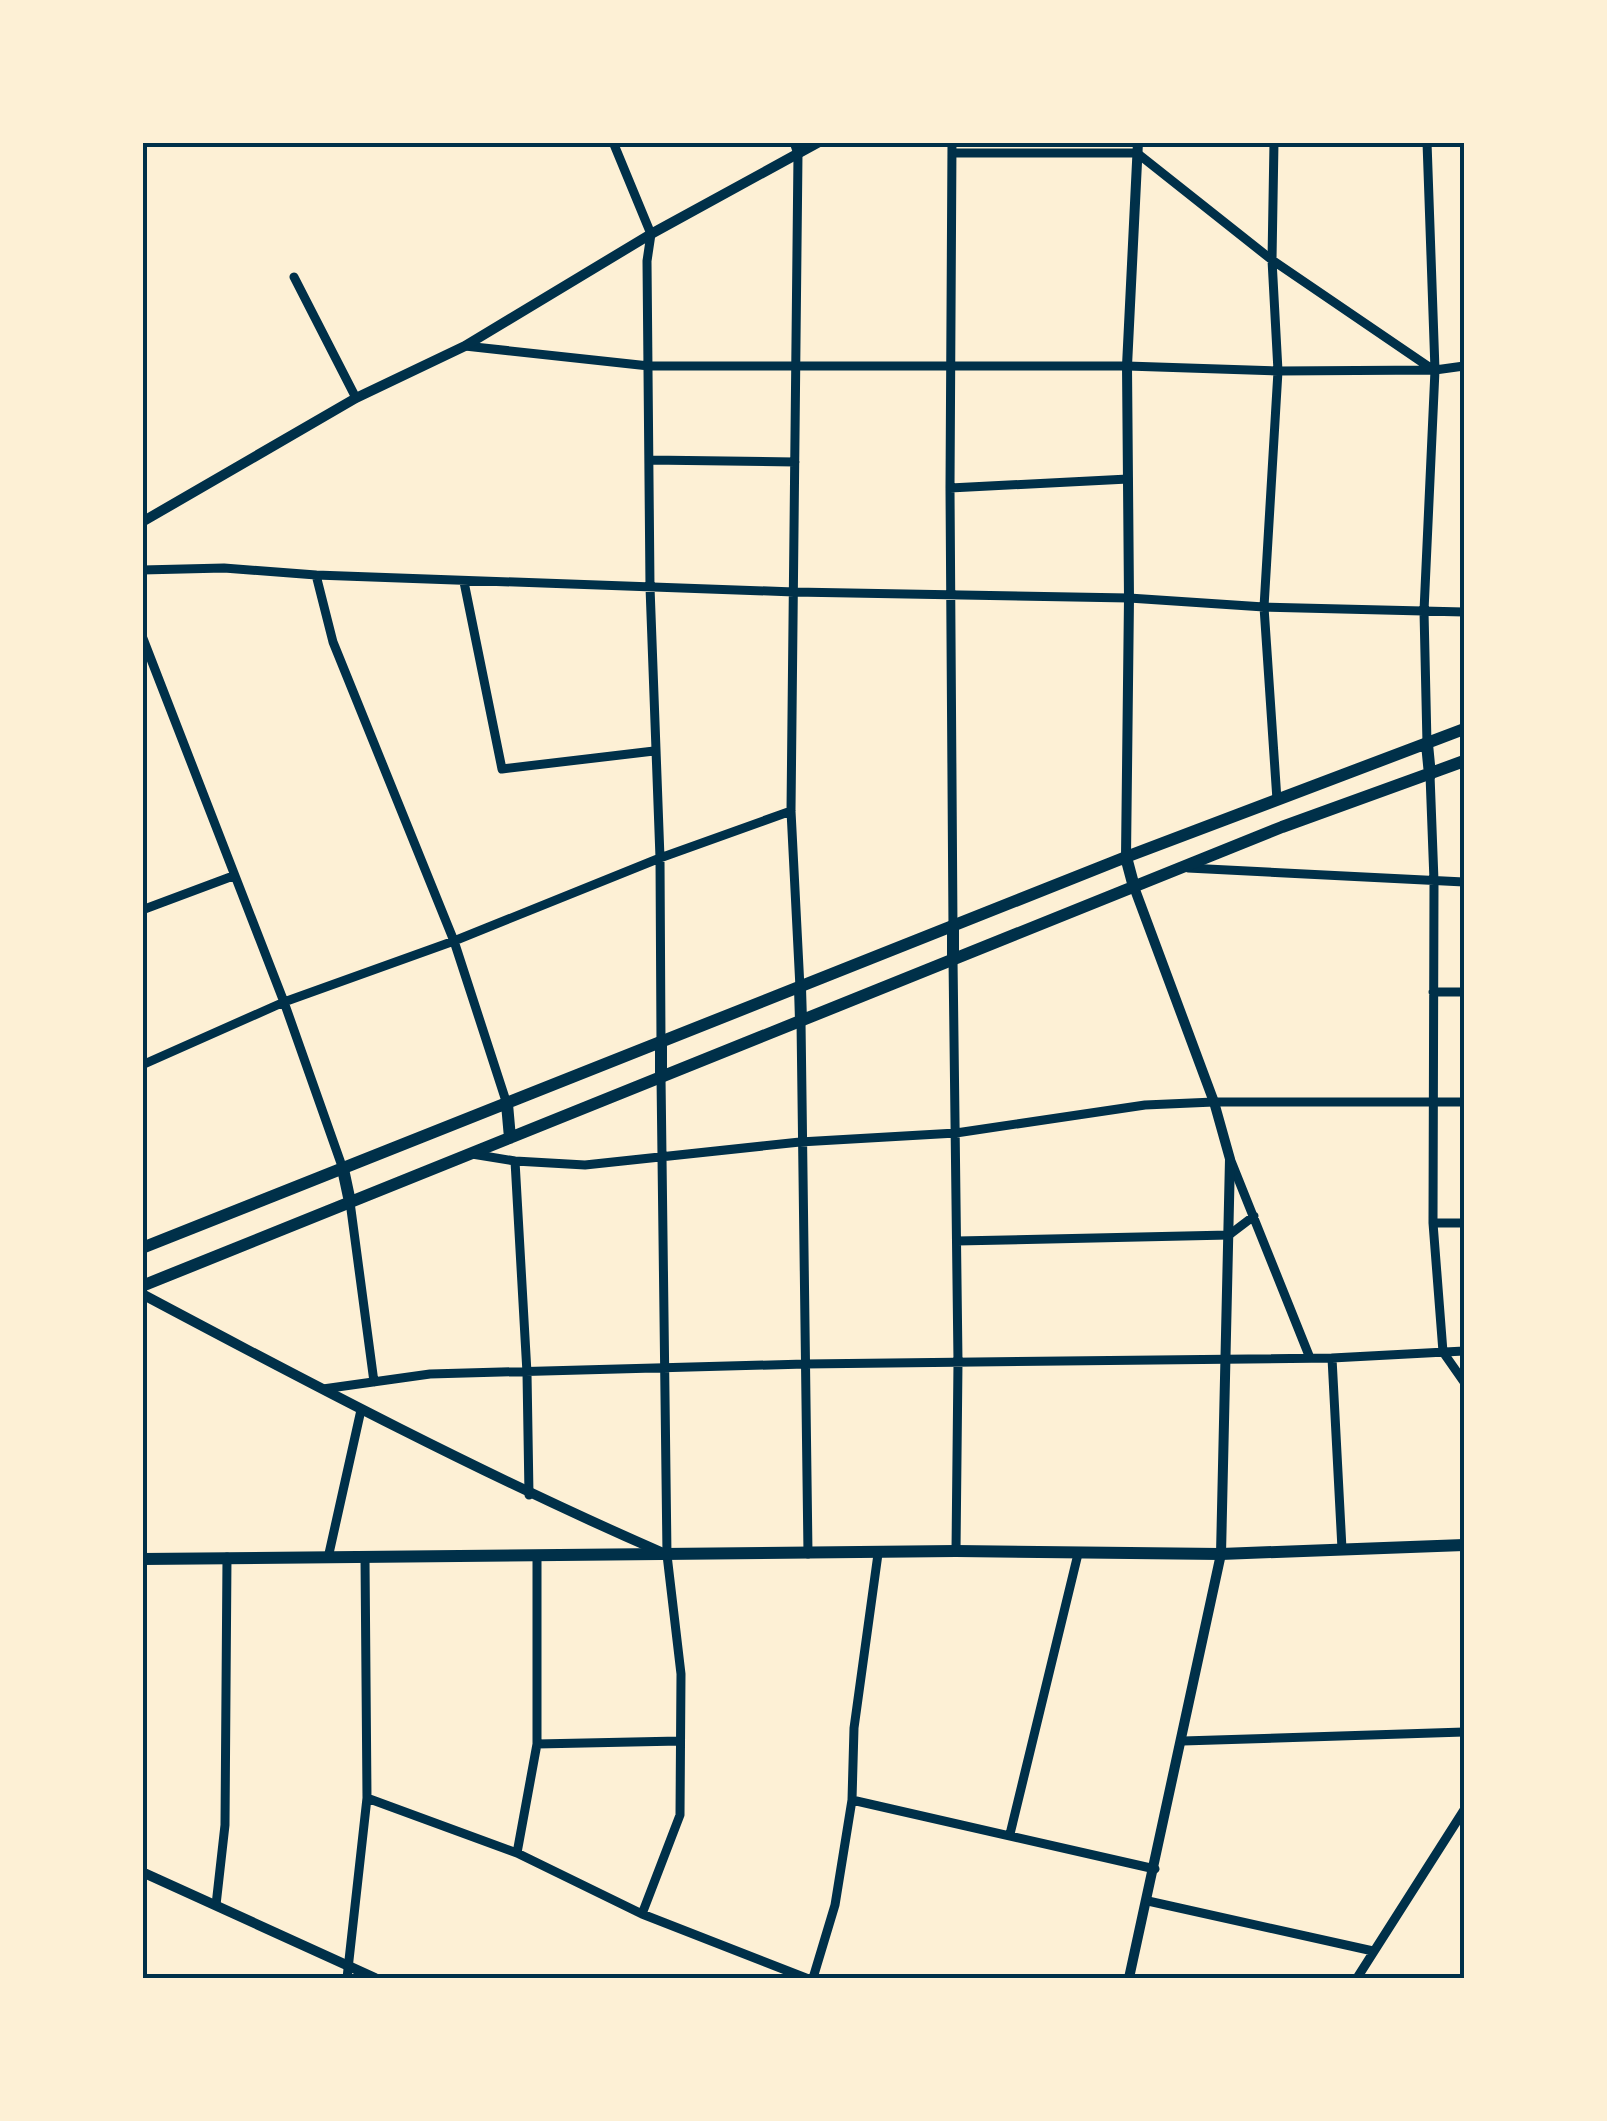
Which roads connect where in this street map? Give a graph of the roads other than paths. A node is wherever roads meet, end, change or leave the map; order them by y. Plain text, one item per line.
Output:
1 (613, 142) edge
2 (819, 142) edge
3 (1274, 142) edge
4 (1427, 142) edge
5 (796, 148) edge
6 (952, 148) edge
7 (1138, 148) edge
8 (652, 234) junction
9 (1272, 260) junction
10 (294, 276) dead end
11 (465, 346) junction
12 (648, 366) junction
13 (795, 366) junction
14 (1127, 366) junction
15 (1464, 366) edge
16 (949, 367) junction
17 (1435, 370) junction
18 (1278, 371) junction
19 (356, 398) junction
20 (649, 460) junction
21 (795, 462) junction
22 (1128, 479) junction
23 (950, 488) junction
24 (142, 522) edge
25 (142, 570) edge
26 (316, 575) junction
27 (464, 582) junction
28 (650, 587) junction
29 (794, 592) junction
30 (952, 595) junction
31 (1130, 598) junction
32 (1264, 606) junction
33 (1424, 611) junction
34 (1464, 612) edge
35 (142, 636) edge
36 (1464, 729) edge
37 (1427, 744) junction
38 (654, 751) junction
39 (1464, 760) edge
40 (1430, 775) junction
41 (1278, 800) junction
42 (790, 811) junction
43 (1282, 827) junction
44 (660, 858) junction
45 (1126, 858) junction
46 (1180, 868) junction
47 (232, 876) junction
48 (1434, 882) junction
49 (1464, 882) edge
50 (1134, 887) junction
51 (142, 910) edge
52 (953, 928) junction
53 (454, 941) junction
54 (953, 959) junction
55 (800, 988) junction
56 (1433, 992) junction
57 (1464, 992) edge
58 (284, 1002) junction
59 (801, 1021) junction
60 (660, 1044) junction
61 (142, 1065) edge
62 (662, 1077) junction
63 (1432, 1101) junction
64 (1214, 1102) junction
65 (1464, 1102) edge
66 (507, 1104) junction
67 (956, 1133) junction
68 (510, 1138) junction
69 (800, 1142) junction
70 (470, 1154) junction
71 (660, 1158) junction
72 (1230, 1158) junction
73 (515, 1161) junction
74 (344, 1168) junction
75 (350, 1202) junction
76 (1254, 1216) junction
77 (1464, 1223) edge
78 (1433, 1224) junction
79 (1229, 1235) junction
80 (957, 1241) junction
81 (142, 1248) edge
82 (142, 1286) edge
83 (142, 1294) edge
84 (1464, 1350) edge
85 (1443, 1352) junction
86 (1310, 1358) junction
87 (1332, 1358) junction
88 (1228, 1360) junction
89 (958, 1362) junction
90 (805, 1364) junction
91 (665, 1370) junction
92 (527, 1373) junction
93 (374, 1382) junction
94 (1464, 1382) edge
95 (321, 1390) junction
96 (361, 1410) junction
97 (530, 1494) junction
98 (1464, 1545) edge
99 (1342, 1549) junction
100 (956, 1552) junction
101 (808, 1554) junction
102 (878, 1554) junction
103 (1078, 1554) junction
104 (1222, 1554) junction
105 (667, 1555) junction
106 (537, 1556) junction
107 (226, 1557) junction
108 (328, 1558) junction
109 (365, 1558) junction
110 (142, 1559) edge
111 (1464, 1732) edge
112 (1183, 1741) junction
113 (680, 1742) junction
114 (537, 1744) junction
115 (367, 1798) junction
116 (852, 1800) junction
117 (1464, 1810) edge
118 (1010, 1834) junction
119 (517, 1854) junction
120 (1155, 1869) junction
121 (142, 1872) edge
122 (1148, 1901) junction
123 (216, 1906) junction
124 (642, 1914) junction
125 (1372, 1951) junction
126 (348, 1972) edge
127 (375, 1978) edge
128 (809, 1978) edge
129 (1129, 1978) edge
130 (1356, 1978) edge

1 - 8 street
2 - 5 street
3 - 9 street
4 - 17 street
5 - 8 street
5 - 13 street
6 - 7 street
6 - 16 street
7 - 9 street
7 - 14 street
8 - 11 street
8 - 12 street
9 - 17 street
9 - 18 street
10 - 19 street
11 - 12 street
11 - 19 street
12 - 13 street
12 - 20 street
13 - 16 street
13 - 21 street
14 - 16 street
14 - 18 street
14 - 22 street
15 - 17 street
16 - 23 street
17 - 18 street
17 - 33 street
18 - 32 street
19 - 24 street
20 - 21 street
20 - 28 street
21 - 29 street
22 - 23 street
22 - 31 street
23 - 30 street
25 - 26 street
26 - 27 street
26 - 53 street
27 - 28 street
27 - 38 street
28 - 29 street
28 - 38 street
29 - 30 street
29 - 42 street
30 - 31 street
30 - 52 street
31 - 32 street
31 - 45 street
32 - 33 street
32 - 41 street
33 - 34 street
33 - 37 street
35 - 47 street
36 - 37 main road
37 - 40 main road
37 - 41 main road
38 - 44 street
39 - 40 main road
40 - 43 main road
40 - 48 street
41 - 43 main road
41 - 45 main road
42 - 44 street
42 - 55 street
43 - 46 main road
44 - 53 street
44 - 60 street
45 - 50 main road
45 - 52 main road
46 - 48 street
46 - 50 main road
47 - 51 street
47 - 58 street
48 - 49 street
48 - 56 street
50 - 54 main road
50 - 64 street
52 - 54 main road
52 - 55 main road
53 - 58 street
53 - 66 street
54 - 59 main road
54 - 67 street
55 - 59 main road
55 - 60 main road
56 - 57 street
56 - 63 street
58 - 61 street
58 - 74 street
59 - 62 main road
59 - 69 street
60 - 62 main road
60 - 66 main road
62 - 68 main road
62 - 71 street
63 - 64 street
63 - 65 street
63 - 78 street
64 - 67 street
64 - 72 street
66 - 68 main road
66 - 74 main road
67 - 69 street
67 - 80 street
68 - 70 main road
69 - 71 street
69 - 90 street
70 - 73 street
70 - 75 main road
71 - 73 street
71 - 91 street
72 - 76 street
72 - 79 street
73 - 92 street
74 - 75 main road
74 - 81 main road
75 - 82 main road
75 - 93 street
76 - 79 street
76 - 86 street
77 - 78 street
78 - 85 street
79 - 80 street
79 - 88 street
80 - 89 street
83 - 95 street
84 - 85 street
85 - 87 street
85 - 94 street
86 - 87 street
86 - 88 street
87 - 99 street
88 - 89 street
88 - 104 street
89 - 90 street
89 - 100 street
90 - 91 street
90 - 101 street
91 - 92 street
91 - 105 street
92 - 93 street
92 - 97 street
93 - 95 street
95 - 96 street
96 - 97 street
96 - 108 street
97 - 105 street
98 - 99 main road
99 - 104 main road
100 - 102 main road
100 - 103 main road
101 - 102 main road
101 - 105 main road
102 - 116 street
103 - 104 main road
103 - 118 street
104 - 112 street
105 - 106 main road
105 - 113 street
106 - 109 main road
106 - 114 street
107 - 108 main road
107 - 110 main road
107 - 123 street
108 - 109 main road
109 - 115 street
111 - 112 street
112 - 120 street
113 - 114 street
113 - 124 street
114 - 119 street
115 - 119 street
115 - 126 street
116 - 118 street
116 - 128 street
117 - 125 street
118 - 120 street
119 - 124 street
120 - 122 street
121 - 123 street
122 - 125 street
122 - 129 street
123 - 126 street
124 - 128 street
125 - 130 street
126 - 127 street

